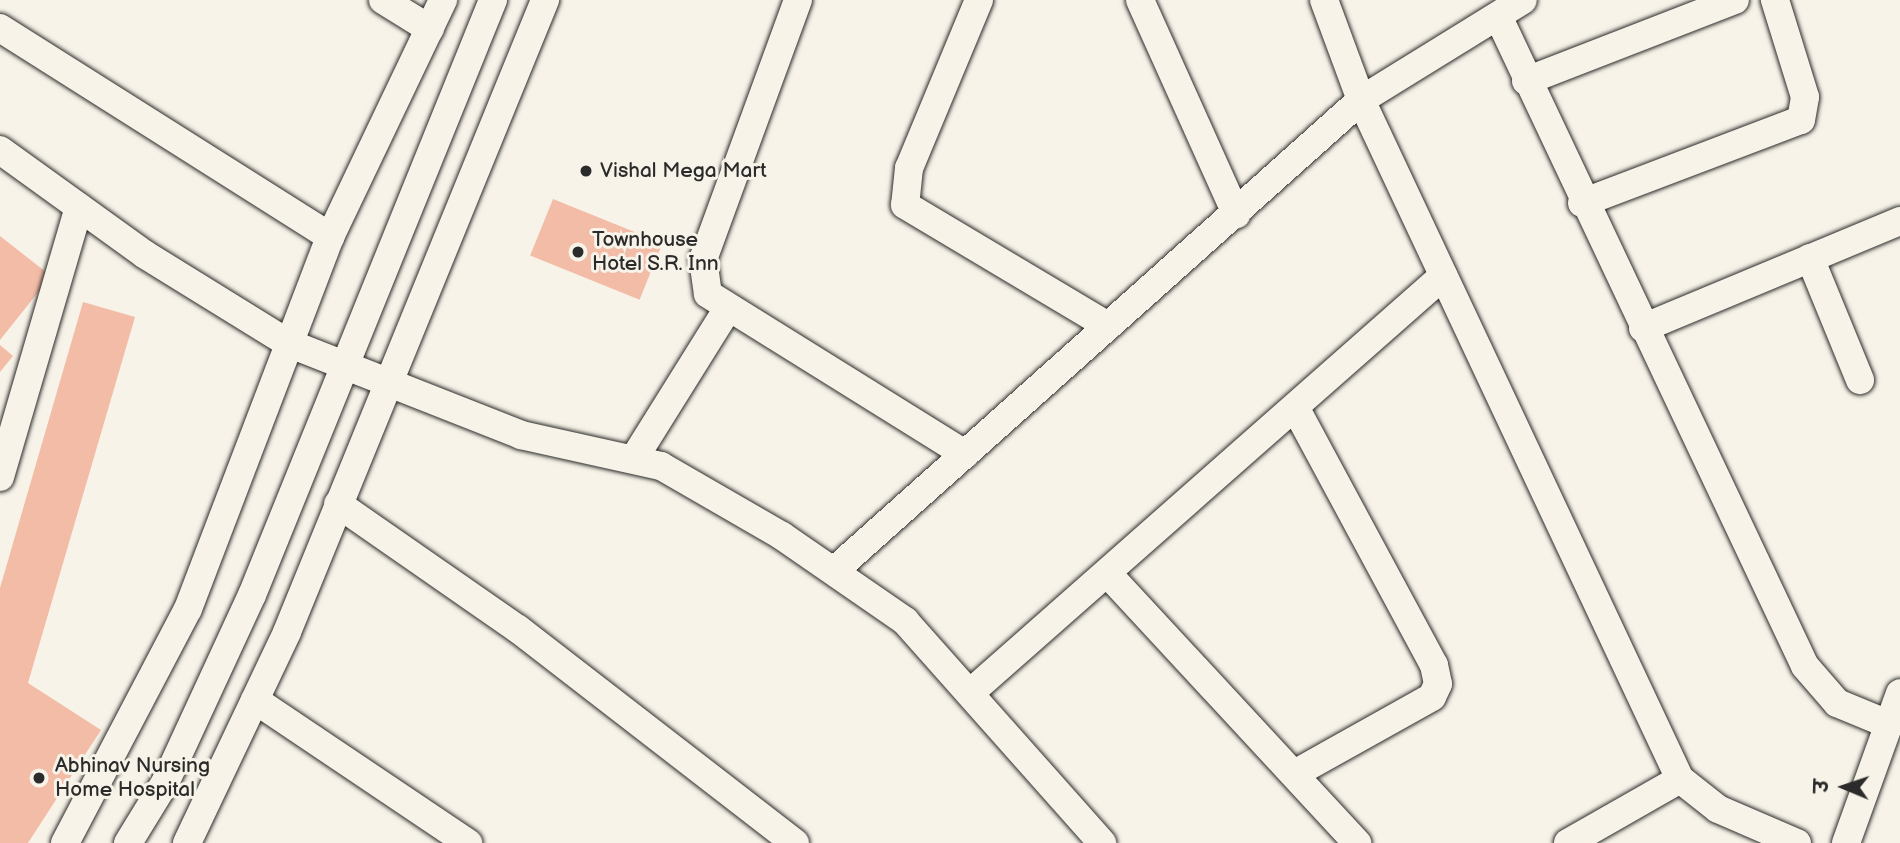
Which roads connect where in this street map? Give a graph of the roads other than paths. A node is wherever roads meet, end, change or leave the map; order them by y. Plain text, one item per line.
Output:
1 (383, 0) edge
2 (443, 0) edge
3 (494, 0) edge
4 (545, 0) edge
5 (798, 0) edge
6 (979, 0) edge
7 (1140, 0) edge
8 (1324, 0) edge
9 (1735, 0) edge
10 (1774, 0) edge
11 (1511, 5) edge
12 (0, 28) edge
13 (430, 29) junction
14 (1526, 81) junction
15 (1361, 100) junction
16 (0, 150) edge
17 (1582, 202) junction
18 (79, 207) junction
19 (1236, 214) junction
20 (1900, 221) edge
21 (330, 237) junction
22 (1810, 258) junction
23 (1443, 276) junction
24 (727, 310) junction
25 (1108, 327) junction
26 (1643, 328) junction
27 (288, 343) junction
28 (345, 366) junction
29 (1860, 380) dead end
30 (387, 381) junction
31 (1296, 409) junction
32 (6, 434) edge
33 (965, 454) junction
34 (635, 457) junction
35 (0, 477) edge
36 (338, 504) junction
37 (835, 570) junction
38 (1108, 574) junction
39 (970, 693) junction
40 (1900, 693) edge
41 (255, 701) junction
42 (1888, 724) junction
43 (1296, 773) junction
44 (1681, 779) junction
45 (65, 843) edge
46 (128, 843) edge
47 (187, 843) edge
48 (468, 843) edge
49 (795, 843) edge
50 (1102, 843) edge
51 (1357, 843) edge
52 (1568, 843) edge
53 (1797, 843) edge
54 (1846, 843) edge

1 - 13 street
2 - 13 street
3 - 28 street
4 - 30 street
5 - 24 street
6 - 25 street
7 - 19 street
8 - 15 street
9 - 14 street
10 - 17 street
11 - 14 street
11 - 15 street
12 - 21 street
13 - 21 street
14 - 17 street
15 - 19 street
15 - 23 street
16 - 18 street
17 - 26 street
18 - 27 street
18 - 32 street
19 - 25 street
20 - 22 street
21 - 27 street
22 - 26 street
22 - 29 street
23 - 31 street
23 - 44 street
24 - 33 street
24 - 34 street
25 - 33 street
26 - 42 street
27 - 28 street
27 - 45 street
28 - 30 street
28 - 46 street
30 - 34 street
30 - 36 street
31 - 38 street
31 - 43 street
32 - 35 street
33 - 37 street
34 - 37 street
36 - 41 street
36 - 49 street
37 - 39 street
38 - 39 street
38 - 43 street
39 - 50 street
40 - 42 street
41 - 47 street
41 - 48 street
42 - 54 street
43 - 51 street
44 - 52 street
44 - 53 street

